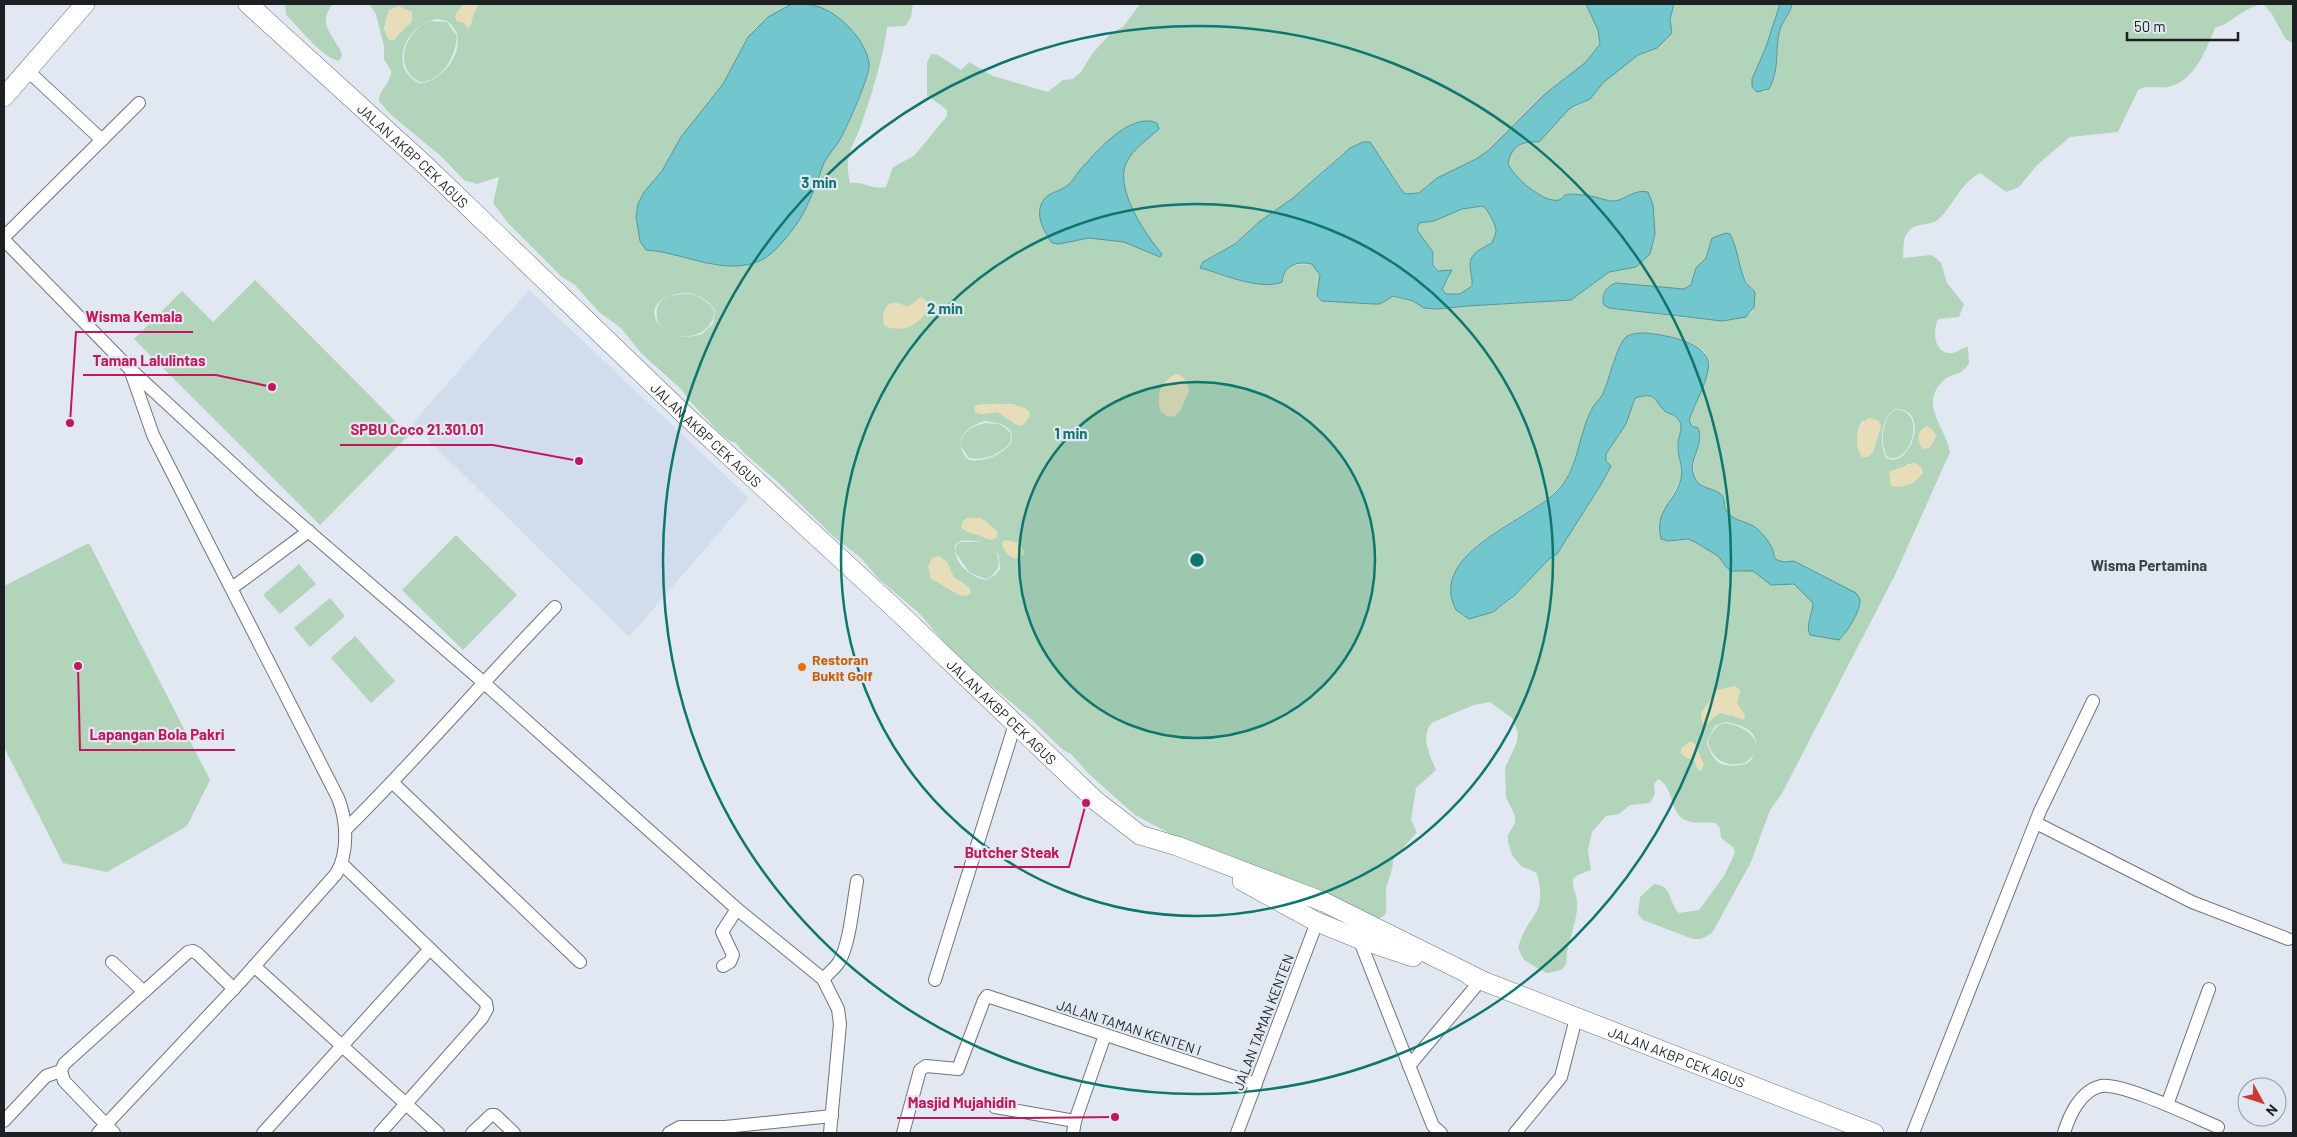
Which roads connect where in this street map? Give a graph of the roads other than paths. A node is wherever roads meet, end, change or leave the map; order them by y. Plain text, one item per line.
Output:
1 (85, 4) edge
2 (248, 4) edge
3 (27, 70) junction
4 (4, 98) edge
5 (139, 103) dead end
6 (102, 140) junction
7 (4, 238) edge
8 (131, 370) junction
9 (309, 531) junction
10 (232, 588) junction
11 (555, 607) dead end
12 (483, 682) junction
13 (2093, 701) dead end
14 (1015, 724) junction
15 (393, 783) junction
16 (2036, 823) junction
17 (345, 830) junction
18 (1177, 846) junction
19 (342, 864) junction
20 (857, 882) dead end
21 (737, 909) junction
22 (1317, 922) junction
23 (1359, 939) junction
24 (2288, 939) dead end
25 (430, 949) junction
26 (112, 962) dead end
27 (580, 962) dead end
28 (254, 966) junction
29 (723, 966) dead end
30 (823, 979) junction
31 (935, 980) dead end
32 (1481, 980) junction
33 (234, 989) junction
34 (2208, 989) dead end
35 (144, 992) junction
36 (1576, 1018) junction
37 (1105, 1035) junction
38 (342, 1046) junction
39 (1409, 1066) junction
40 (61, 1071) junction
41 (1256, 1084) junction
42 (407, 1105) junction
43 (2167, 1105) junction
44 (995, 1107) dead end
45 (832, 1116) junction
46 (4, 1121) edge
47 (1074, 1127) edge
48 (2218, 1127) dead end
49 (106, 1131) edge
50 (263, 1133) edge
51 (380, 1133) edge
52 (438, 1133) edge
53 (472, 1133) edge
54 (514, 1133) edge
55 (669, 1133) edge
56 (830, 1133) edge
57 (902, 1133) edge
58 (1237, 1133) edge
59 (1441, 1133) edge
60 (1515, 1133) edge
61 (1874, 1133) edge
62 (1913, 1133) edge
63 (2064, 1133) edge

1 - 3 main road
2 - 14 main road, JALAN AKBP CEK AGUS
3 - 4 main road
3 - 6 street
5 - 6 street
6 - 7 street
7 - 8 street
8 - 9 street
8 - 10 street
9 - 10 street
9 - 12 street
10 - 17 street
11 - 12 street
12 - 15 street
12 - 21 street
13 - 16 street
14 - 18 main road, JALAN AKBP CEK AGUS
14 - 31 street
15 - 17 street
15 - 27 street
16 - 24 street
16 - 62 street
17 - 19 street
18 - 22 main road, JALAN AKBP CEK AGUS
18 - 32 main road, JALAN AKBP CEK AGUS
19 - 25 street
19 - 28 street
20 - 30 street
21 - 29 street
21 - 30 street
22 - 23 main road, JALAN AKBP CEK AGUS
22 - 41 street, JALAN TAMAN KENTEN
23 - 32 main road, JALAN AKBP CEK AGUS
23 - 39 street
25 - 38 street
25 - 42 street
26 - 35 street
28 - 33 street
28 - 38 street
30 - 45 street
32 - 36 main road, JALAN AKBP CEK AGUS
32 - 39 street
33 - 35 street
33 - 49 street
34 - 43 street
35 - 40 street
36 - 60 street
36 - 61 main road, JALAN AKBP CEK AGUS
37 - 41 street, JALAN TAMAN KENTEN I
37 - 47 street
37 - 57 street, JALAN TAMAN KENTEN I
38 - 42 street
38 - 50 street
39 - 59 street
40 - 46 street
40 - 49 street
41 - 58 street, JALAN TAMAN KENTEN
42 - 51 street
42 - 52 street
43 - 48 street
43 - 63 street
44 - 47 street
45 - 55 street
45 - 56 street
53 - 54 street

